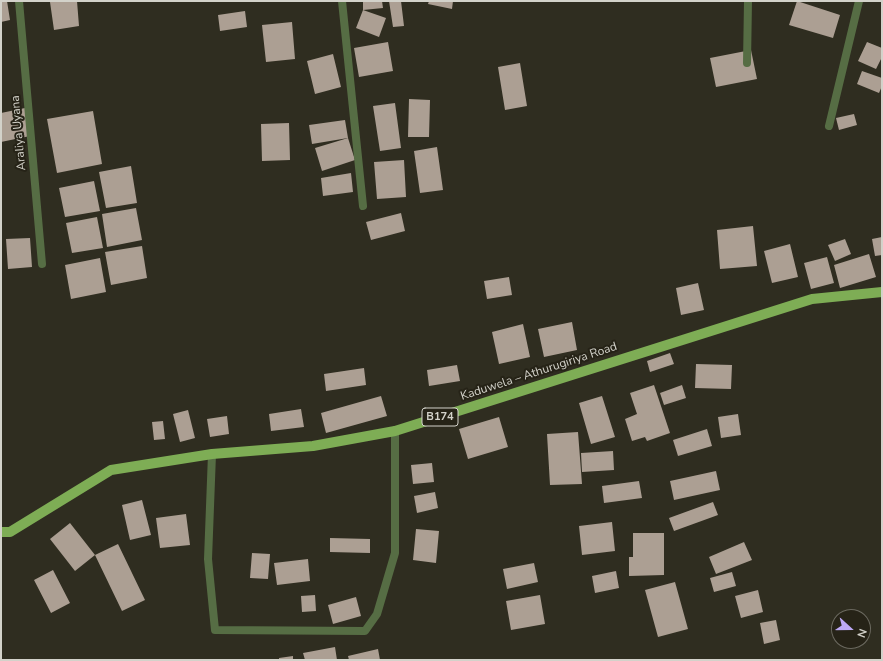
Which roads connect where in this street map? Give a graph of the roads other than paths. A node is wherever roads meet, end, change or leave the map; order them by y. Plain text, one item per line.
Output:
1 (19, 1) edge
2 (342, 1) edge
3 (748, 1) edge
4 (859, 1) edge
5 (747, 63) dead end
6 (829, 126) dead end
7 (364, 206) dead end
8 (42, 264) dead end
9 (882, 292) edge
10 (395, 431) junction
11 (212, 454) junction
12 (1, 532) edge

1 - 8 street, Araliya Uyana
2 - 7 street
3 - 5 street
4 - 6 street
9 - 10 main road, Kaduwela – Athurugiriya Road / B174
10 - 11 main road, Kaduwela – Athurugiriya Road / B174
10 - 11 street
11 - 12 main road, Kaduwela – Athurugiriya Road / B174

